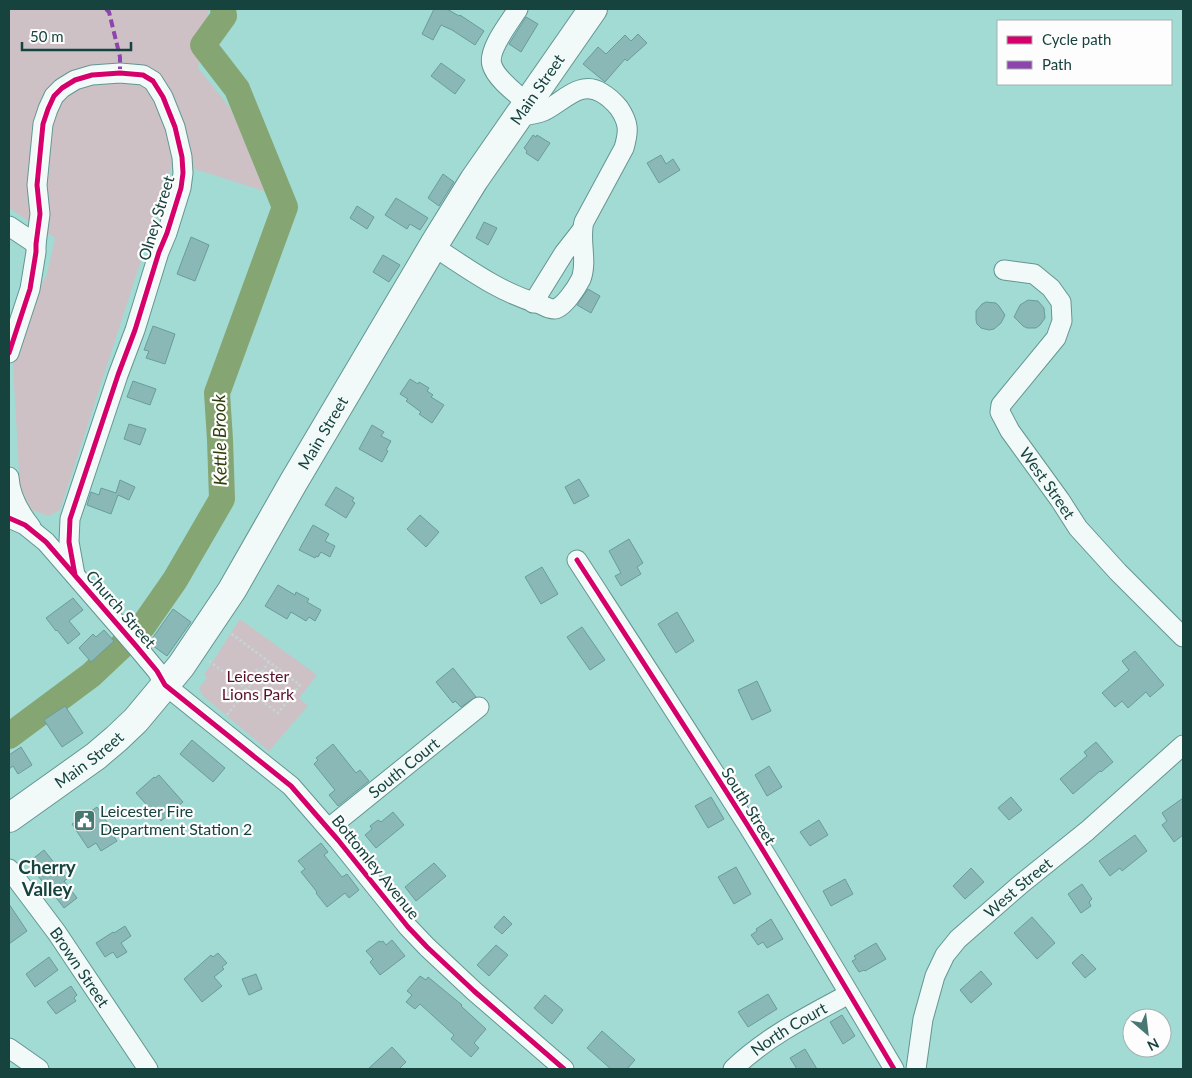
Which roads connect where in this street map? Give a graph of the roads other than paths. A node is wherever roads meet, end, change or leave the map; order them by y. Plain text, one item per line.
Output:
1 (518, 9) edge
2 (593, 9) edge
3 (522, 110) junction
4 (9, 226) edge
5 (582, 230) junction
6 (36, 244) junction
7 (433, 246) junction
8 (1004, 270) dead end
9 (532, 303) junction
10 (9, 353) edge
11 (9, 477) edge
12 (9, 518) edge
13 (33, 530) junction
14 (576, 560) dead end
15 (75, 575) junction
16 (1183, 638) edge
17 (165, 686) junction
18 (479, 707) dead end
19 (1183, 745) edge
20 (9, 818) edge
21 (329, 828) junction
22 (9, 869) edge
23 (849, 994) junction
24 (9, 1048) edge
25 (39, 1069) edge
26 (148, 1069) edge
27 (564, 1069) edge
28 (733, 1069) edge
29 (894, 1069) edge
30 (916, 1069) edge

1 - 3 street
2 - 3 highway, Main Street
3 - 5 street
3 - 7 highway, Main Street
4 - 6 street
5 - 9 street
5 - 9 street
6 - 10 street, Olney Street
6 - 15 street, Olney Street
7 - 9 street
7 - 17 highway, Main Street
8 - 16 street, West Street
11 - 13 street
12 - 13 street
13 - 15 street, Church Street
14 - 23 street, South Street
15 - 17 street, Church Street
17 - 20 highway, Main Street
17 - 21 street, Bottomley Avenue
18 - 21 street, South Court
19 - 30 street, West Street
21 - 27 street, Bottomley Avenue
22 - 26 street, Brown Street
23 - 28 street, North Court
23 - 29 street, South Street
24 - 25 street

